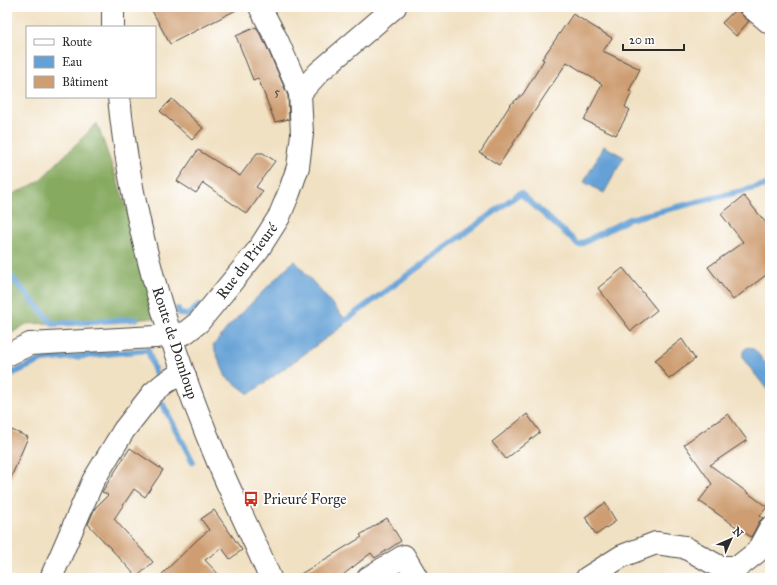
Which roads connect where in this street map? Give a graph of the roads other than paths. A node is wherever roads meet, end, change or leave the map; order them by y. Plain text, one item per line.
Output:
1 (113, 7) edge
2 (260, 7) edge
3 (395, 7) edge
4 (751, 7) edge
5 (770, 23) edge
6 (113, 26) edge
7 (300, 93) junction
8 (119, 98) edge
9 (171, 335) junction
10 (7, 355) edge
11 (185, 376) junction
12 (770, 528) edge
13 (51, 578) edge
14 (270, 578) edge
15 (368, 578) edge
16 (417, 578) edge
17 (587, 578) edge

1 - 6 street
2 - 7 street, Rue du Prieuré
3 - 7 street
4 - 5 street
7 - 9 street, Rue du Prieuré
8 - 9 street, Route de Domloup
9 - 10 street, Rue du Prieuré
9 - 11 street, Route de Domloup
11 - 13 street
11 - 14 street, Route de Domloup
12 - 17 street
15 - 16 street

